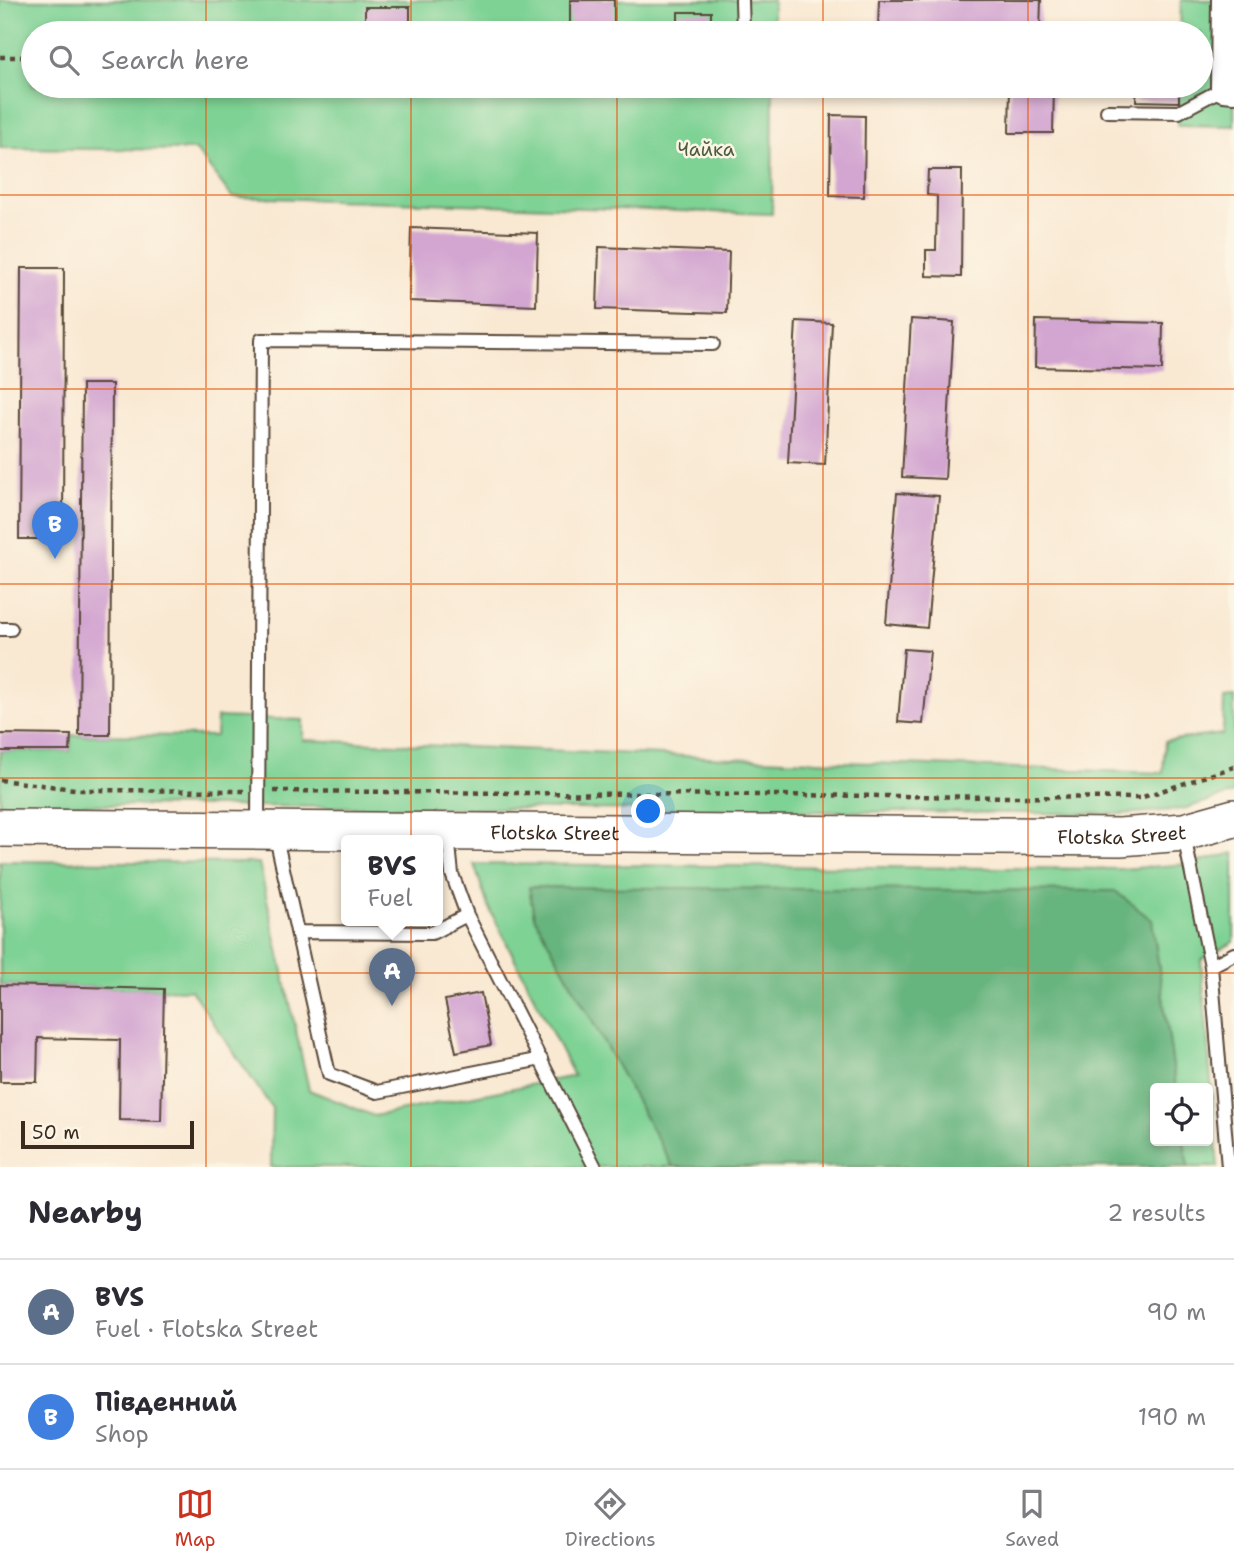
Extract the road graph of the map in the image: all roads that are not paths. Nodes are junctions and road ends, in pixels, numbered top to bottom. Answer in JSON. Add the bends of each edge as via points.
{"nodes":[{"id":1,"x":742,"y":0,"type":"edge"},
{"id":2,"x":1225,"y":0,"type":"edge"},
{"id":3,"x":743,"y":21,"type":"edge"},
{"id":4,"x":1229,"y":88,"type":"edge"},
{"id":5,"x":1213,"y":96,"type":"edge"},
{"id":6,"x":1208,"y":98,"type":"edge"},
{"id":7,"x":1107,"y":111,"type":"dead end"},
{"id":8,"x":713,"y":344,"type":"dead end"},
{"id":9,"x":1234,"y":818,"type":"edge"},
{"id":10,"x":0,"y":828,"type":"edge"},
{"id":11,"x":266,"y":830,"type":"junction"},
{"id":12,"x":447,"y":832,"type":"junction"},
{"id":13,"x":1184,"y":832,"type":"junction"},
{"id":14,"x":467,"y":915,"type":"junction"},
{"id":15,"x":297,"y":932,"type":"junction"},
{"id":16,"x":1234,"y":954,"type":"edge"},
{"id":17,"x":1212,"y":966,"type":"junction"},
{"id":18,"x":541,"y":1059,"type":"junction"},
{"id":19,"x":596,"y":1167,"type":"edge"},
{"id":20,"x":1228,"y":1167,"type":"edge"}],
"edges":[{"from":1,"to":3,"type":"lane"},
{"from":2,"to":4,"type":"street"},
{"from":4,"to":5,"type":"lane"},
{"from":6,"to":7,"type":"lane","via":[[1179,112]]},
{"from":8,"to":11,"type":"lane","via":[[261,340],[258,791]]},
{"from":9,"to":13,"type":"street","name":"Flotska Street"},
{"from":10,"to":11,"type":"street","name":"Flotska Street"},
{"from":11,"to":12,"type":"street","name":"Flotska Street"},
{"from":11,"to":15,"type":"lane"},
{"from":12,"to":13,"type":"street","name":"Flotska Street","via":[[1120,837]]},
{"from":12,"to":14,"type":"lane","via":[[452,874]]},
{"from":13,"to":17,"type":"lane"},
{"from":14,"to":15,"type":"lane","via":[[432,933]]},
{"from":14,"to":18,"type":"lane"},
{"from":15,"to":18,"type":"lane","via":[[329,1074],[377,1093]]},
{"from":16,"to":17,"type":"lane"},
{"from":17,"to":20,"type":"lane"},
{"from":18,"to":19,"type":"lane"}]}
